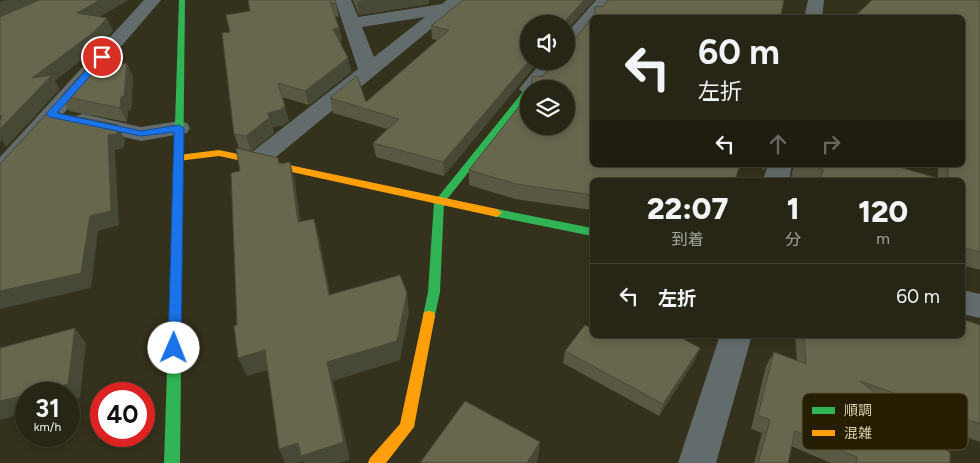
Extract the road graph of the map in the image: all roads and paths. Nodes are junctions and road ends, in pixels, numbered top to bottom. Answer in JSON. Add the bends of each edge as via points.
{"nodes":[{"id":1,"x":153,"y":0,"type":"edge"},
{"id":2,"x":182,"y":0,"type":"edge"},
{"id":3,"x":343,"y":0,"type":"edge"},
{"id":4,"x":605,"y":0,"type":"edge"},
{"id":5,"x":816,"y":0,"type":"edge"},
{"id":6,"x":452,"y":4,"type":"edge"},
{"id":7,"x":592,"y":15,"type":"edge"},
{"id":8,"x":814,"y":15,"type":"edge"},
{"id":9,"x":590,"y":18,"type":"edge"},
{"id":10,"x":351,"y":23,"type":"junction"},
{"id":11,"x":575,"y":35,"type":"edge"},
{"id":12,"x":546,"y":70,"type":"edge"},
{"id":13,"x":369,"y":71,"type":"junction"},
{"id":14,"x":537,"y":80,"type":"edge"},
{"id":15,"x":520,"y":101,"type":"edge"},
{"id":16,"x":50,"y":114,"type":"junction"},
{"id":17,"x":179,"y":128,"type":"junction"},
{"id":18,"x":178,"y":158,"type":"junction"},
{"id":19,"x":256,"y":161,"type":"junction"},
{"id":20,"x":0,"y":172,"type":"edge"},
{"id":21,"x":439,"y":202,"type":"junction"},
{"id":22,"x":590,"y":232,"type":"edge"},
{"id":23,"x":965,"y":303,"type":"edge"},
{"id":24,"x":980,"y":306,"type":"edge"},
{"id":25,"x":735,"y":338,"type":"edge"},
{"id":26,"x":172,"y":463,"type":"edge"},
{"id":27,"x":376,"y":463,"type":"edge"},
{"id":28,"x":697,"y":463,"type":"edge"}],
"edges":[{"from":1,"to":16,"type":"street"},
{"from":2,"to":17,"type":"street"},
{"from":3,"to":10,"type":"street"},
{"from":4,"to":7,"type":"street"},
{"from":5,"to":8,"type":"street"},
{"from":6,"to":10,"type":"street"},
{"from":6,"to":13,"type":"street"},
{"from":9,"to":11,"type":"street"},
{"from":10,"to":13,"type":"street"},
{"from":12,"to":14,"type":"street"},
{"from":13,"to":19,"type":"street"},
{"from":15,"to":21,"type":"street"},
{"from":16,"to":17,"type":"street","via":[[141,134]]},
{"from":16,"to":20,"type":"street"},
{"from":17,"to":18,"type":"street"},
{"from":18,"to":19,"type":"street","via":[[219,153]]},
{"from":18,"to":26,"type":"street"},
{"from":19,"to":21,"type":"street"},
{"from":21,"to":22,"type":"street"},
{"from":21,"to":27,"type":"street","via":[[434,292],[407,427]]},
{"from":23,"to":24,"type":"street"},
{"from":25,"to":28,"type":"street"}]}
